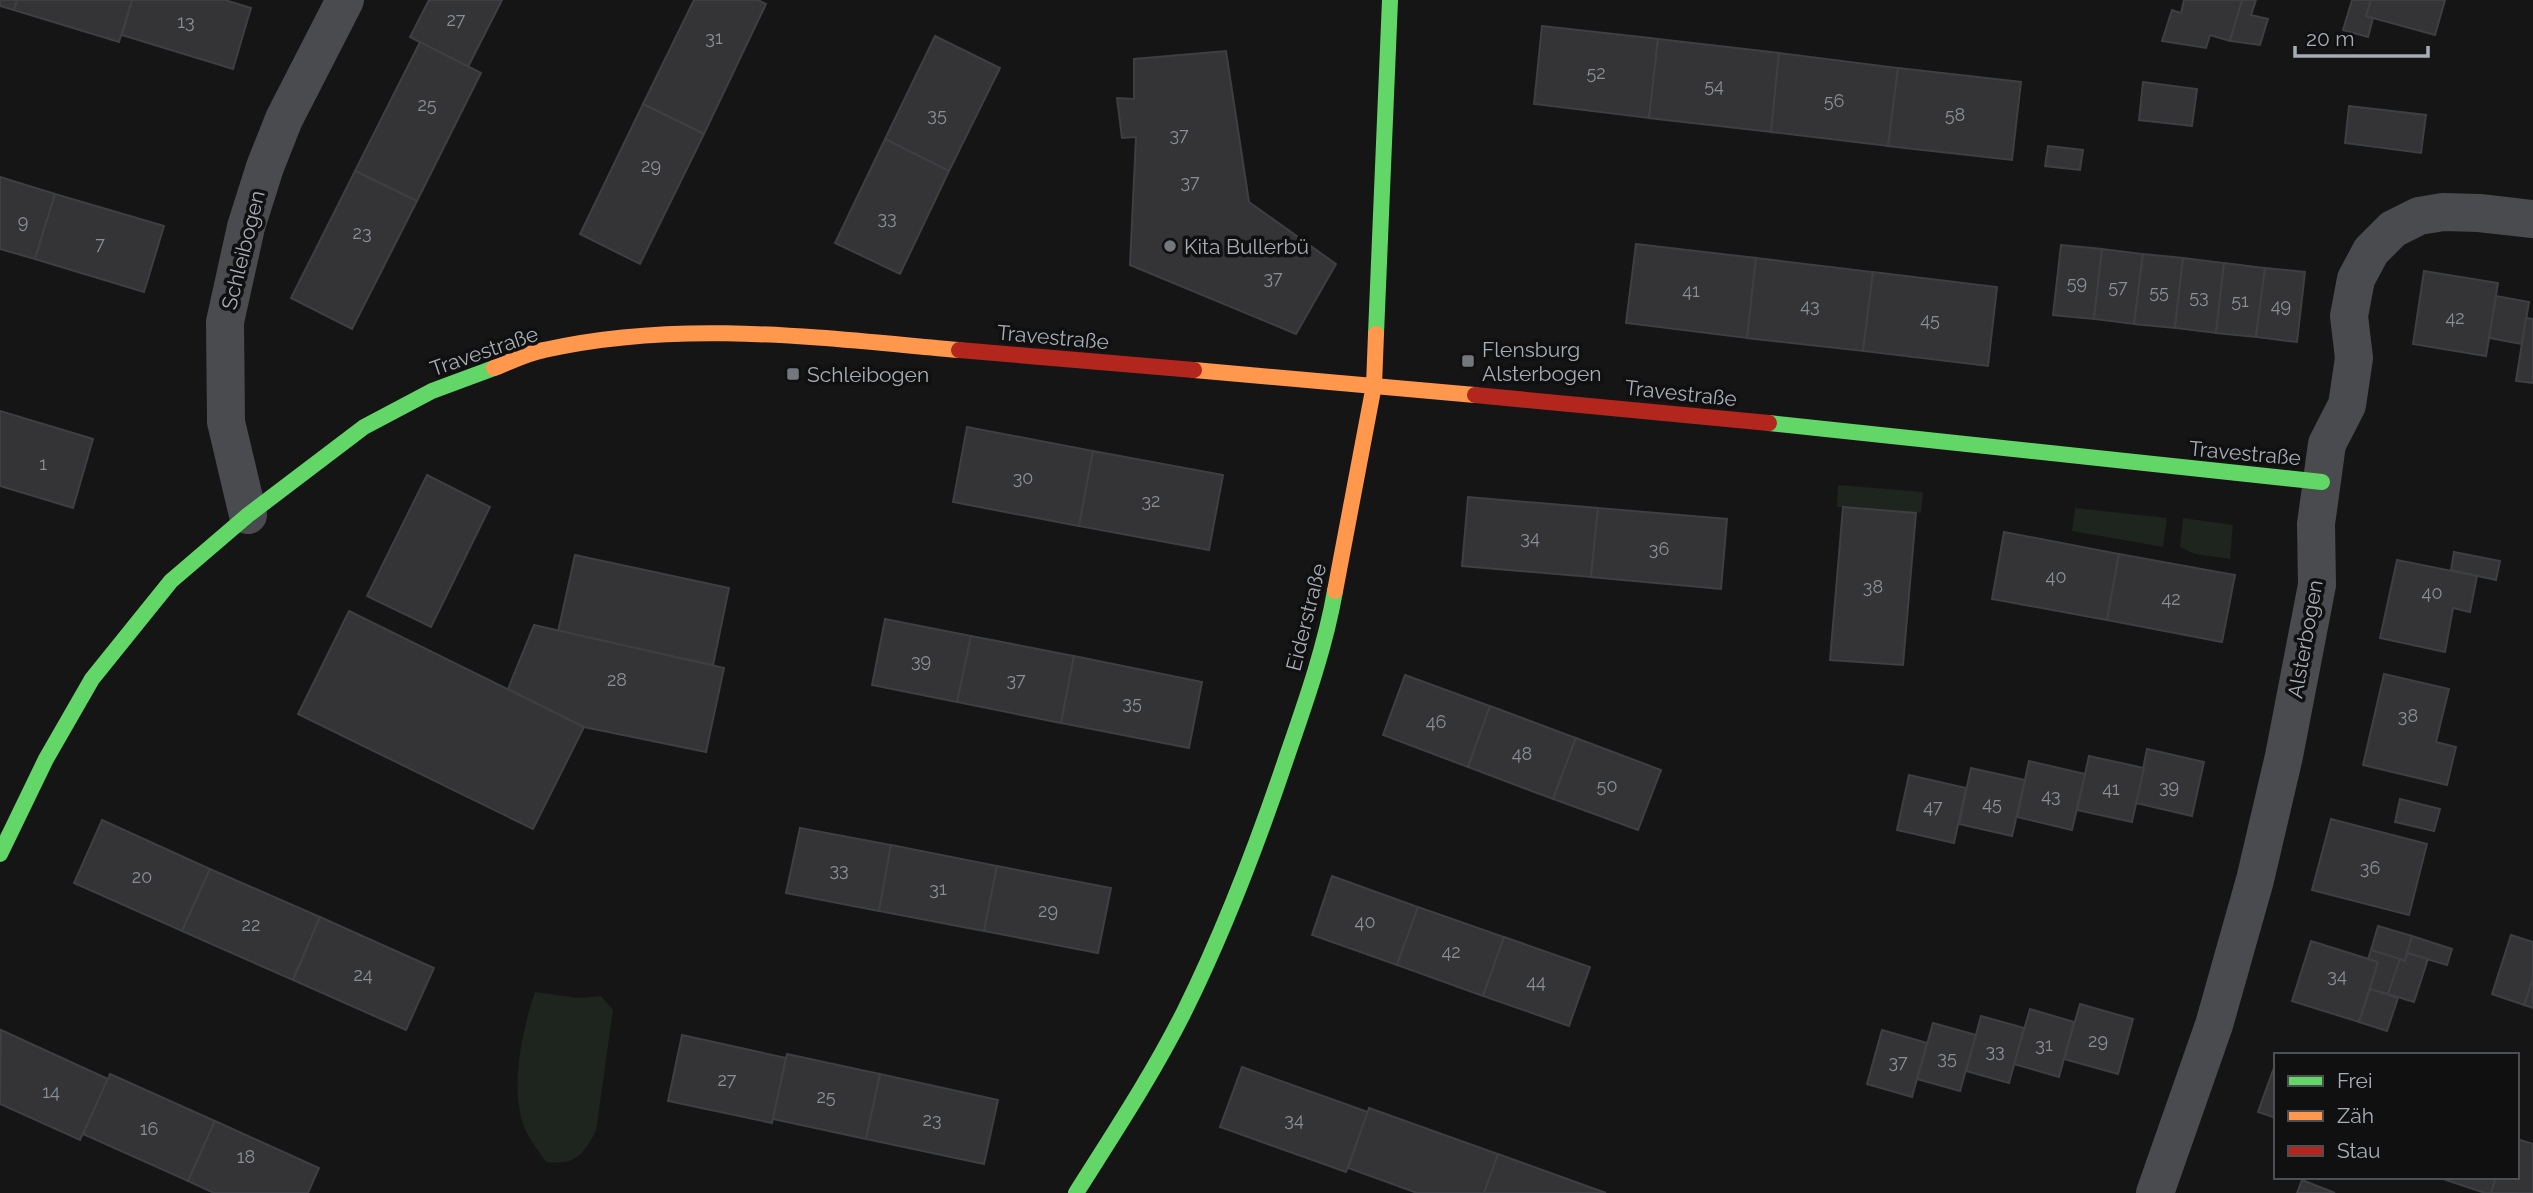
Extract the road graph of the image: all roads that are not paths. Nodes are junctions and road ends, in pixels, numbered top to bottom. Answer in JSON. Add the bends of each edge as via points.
{"nodes":[{"id":1,"x":345,"y":0,"type":"edge"},
{"id":2,"x":1390,"y":0,"type":"edge"},
{"id":3,"x":2533,"y":219,"type":"edge"},
{"id":4,"x":1374,"y":385,"type":"junction"},
{"id":5,"x":2322,"y":481,"type":"junction"},
{"id":6,"x":248,"y":515,"type":"junction"},
{"id":7,"x":0,"y":854,"type":"edge"},
{"id":8,"x":1076,"y":1193,"type":"edge"},
{"id":9,"x":2155,"y":1193,"type":"edge"}],
"edges":[{"from":1,"to":6,"type":"street","name":"Schleibogen","via":[[284,119],[265,167],[225,321],[226,422]]},
{"from":2,"to":4,"type":"street","name":"Eiderstraße"},
{"from":3,"to":5,"type":"street","name":"Alsterbogen","via":[[2443,212],[2419,216],[2393,229],[2371,251],[2356,279],[2349,316],[2354,358],[2347,405],[2328,444]]},
{"from":4,"to":5,"type":"street","name":"Travestraße"},
{"from":4,"to":6,"type":"street","name":"Travestraße","via":[[765,333],[655,333],[542,350],[432,391],[364,426]]},
{"from":4,"to":8,"type":"street","name":"Eiderstraße","via":[[1335,598],[1262,831],[1184,1012]]},
{"from":5,"to":9,"type":"street","name":"Alsterbogen","via":[[2316,524],[2317,585],[2255,880],[2214,1025]]},
{"from":6,"to":7,"type":"street","name":"Travestraße","via":[[171,581],[92,679]]}]}
